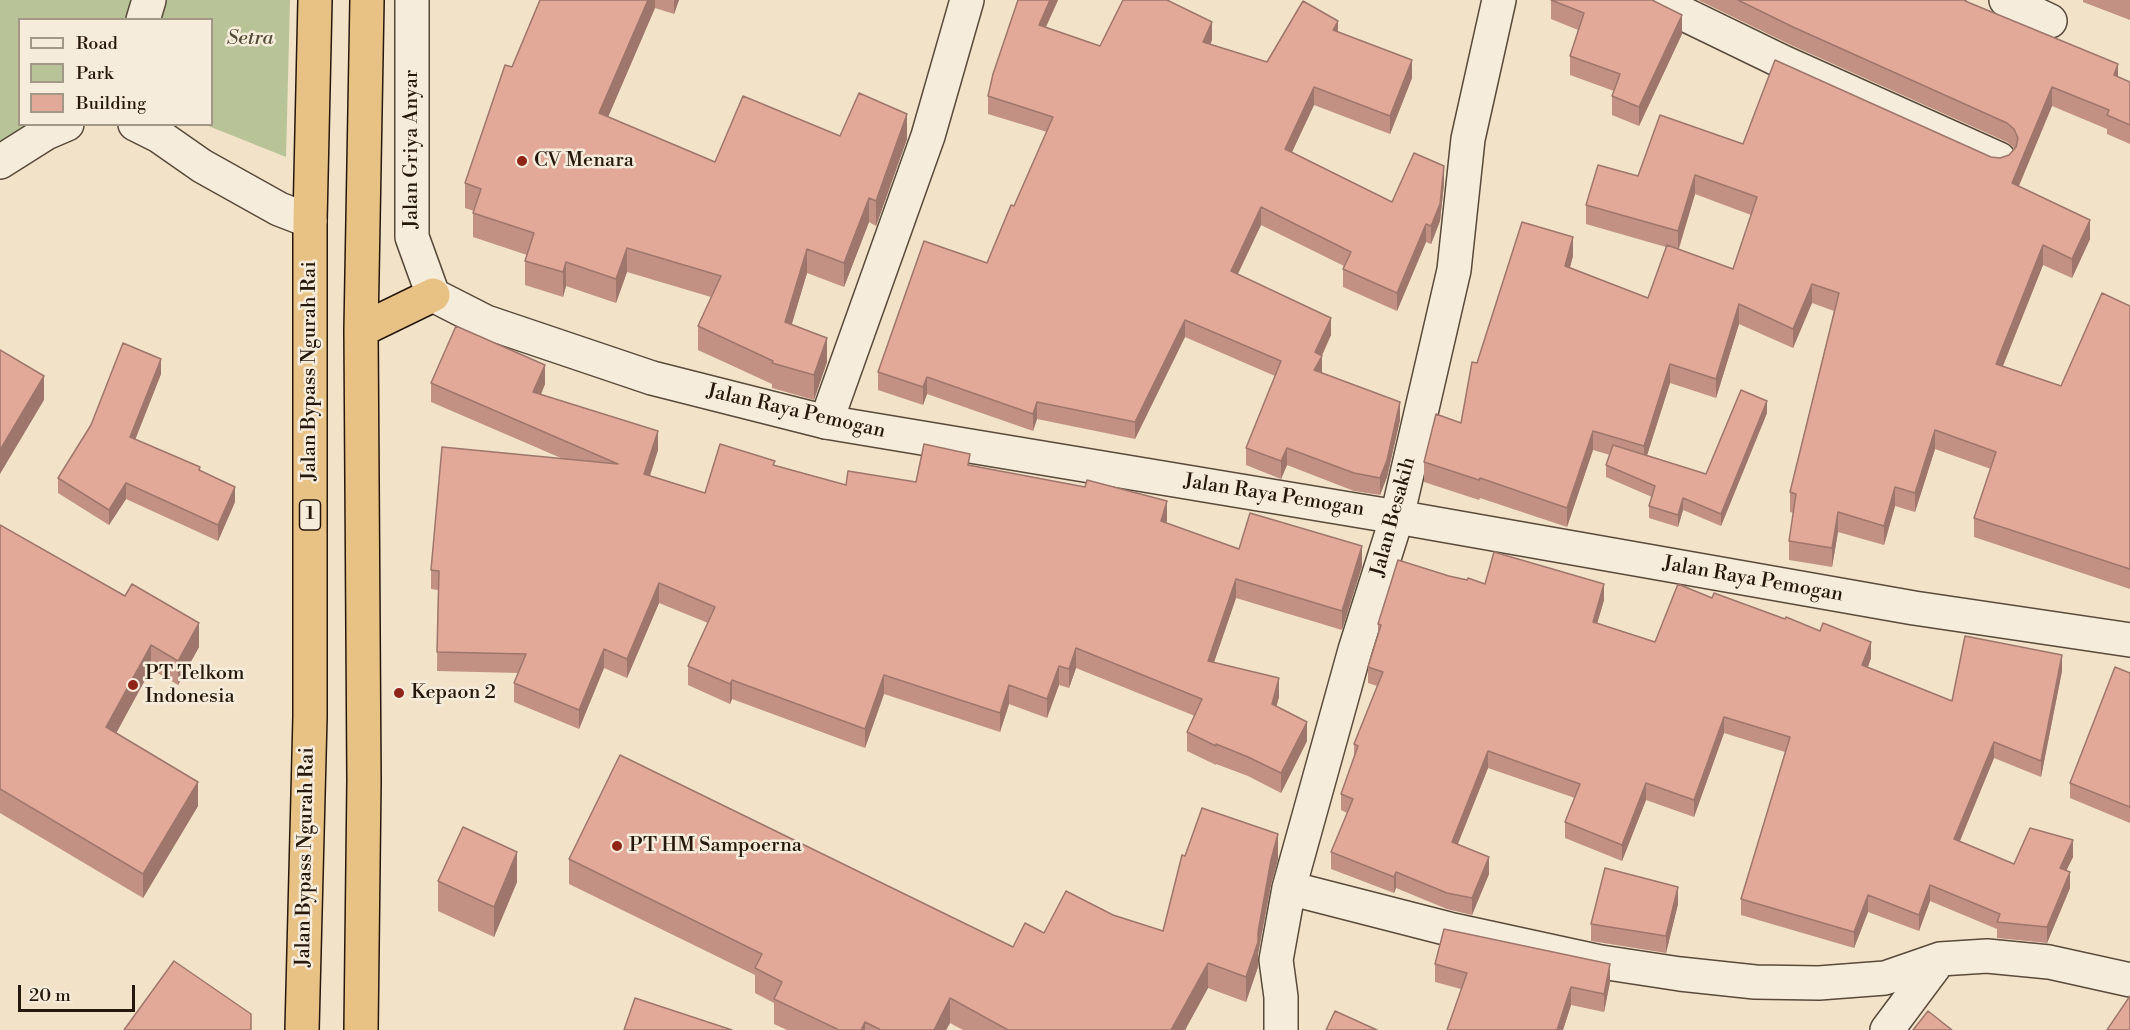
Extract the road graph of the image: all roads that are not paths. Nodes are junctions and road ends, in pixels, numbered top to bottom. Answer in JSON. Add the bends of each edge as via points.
{"nodes":[{"id":1,"x":149,"y":0,"type":"edge"},
{"id":2,"x":315,"y":0,"type":"edge"},
{"id":3,"x":367,"y":0,"type":"edge"},
{"id":4,"x":412,"y":0,"type":"edge"},
{"id":5,"x":967,"y":0,"type":"edge"},
{"id":6,"x":1499,"y":0,"type":"edge"},
{"id":7,"x":1655,"y":0,"type":"edge"},
{"id":8,"x":2006,"y":0,"type":"edge"},
{"id":9,"x":144,"y":18,"type":"edge"},
{"id":10,"x":2050,"y":21,"type":"dead end"},
{"id":11,"x":62,"y":126,"type":"edge"},
{"id":12,"x":139,"y":126,"type":"edge"},
{"id":13,"x":1999,"y":159,"type":"edge"},
{"id":14,"x":0,"y":162,"type":"edge"},
{"id":15,"x":310,"y":221,"type":"junction"},
{"id":16,"x":434,"y":295,"type":"junction"},
{"id":17,"x":361,"y":330,"type":"junction"},
{"id":18,"x":826,"y":422,"type":"junction"},
{"id":19,"x":1397,"y":517,"type":"junction"},
{"id":20,"x":2129,"y":636,"type":"edge"},
{"id":21,"x":1289,"y":888,"type":"junction"},
{"id":22,"x":1940,"y":959,"type":"junction"},
{"id":23,"x":2130,"y":980,"type":"edge"},
{"id":24,"x":302,"y":1030,"type":"edge"},
{"id":25,"x":361,"y":1030,"type":"edge"},
{"id":26,"x":1281,"y":1030,"type":"edge"},
{"id":27,"x":1887,"y":1030,"type":"edge"}],
"edges":[{"from":1,"to":9,"type":"street"},
{"from":2,"to":15,"type":"highway","name":"Jalan Bypass Ngurah Rai","number":"1"},
{"from":3,"to":17,"type":"highway"},
{"from":4,"to":16,"type":"street","name":"Jalan Griya Anyar","via":[[412,237]]},
{"from":5,"to":18,"type":"street","via":[[928,136]]},
{"from":6,"to":19,"type":"street","name":"Jalan Besakih","via":[[1468,139],[1454,270]]},
{"from":7,"to":13,"type":"street"},
{"from":8,"to":10,"type":"street"},
{"from":11,"to":14,"type":"street"},
{"from":12,"to":15,"type":"street","via":[[279,209]]},
{"from":15,"to":24,"type":"highway","name":"Jalan Bypass Ngurah Rai","number":"1","via":[[310,717]]},
{"from":16,"to":17,"type":"highway"},
{"from":16,"to":18,"type":"street","name":"Jalan Raya Pemogan","via":[[486,322],[652,378]]},
{"from":17,"to":25,"type":"highway"},
{"from":18,"to":19,"type":"street","name":"Jalan Raya Pemogan"},
{"from":19,"to":20,"type":"street","name":"Jalan Raya Pemogan","via":[[1914,608]]},
{"from":19,"to":21,"type":"street","name":"Jalan Besakih","via":[[1355,650]]},
{"from":21,"to":22,"type":"street","via":[[1449,930],[1680,975],[1755,982],[1885,978]]},
{"from":21,"to":26,"type":"street","name":"Jalan Besakih","via":[[1276,960]]},
{"from":22,"to":23,"type":"street","via":[[1987,956],[2038,961]]},
{"from":22,"to":27,"type":"street"}]}
